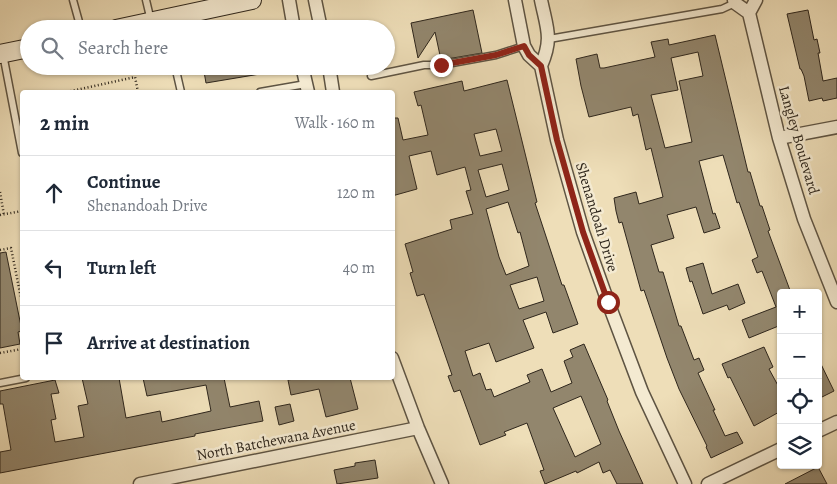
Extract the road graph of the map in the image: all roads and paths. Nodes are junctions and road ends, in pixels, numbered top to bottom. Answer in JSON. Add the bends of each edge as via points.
{"nodes":[{"id":1,"x":73,"y":0,"type":"edge"},
{"id":2,"x":146,"y":0,"type":"edge"},
{"id":3,"x":252,"y":0,"type":"edge"},
{"id":4,"x":289,"y":0,"type":"edge"},
{"id":5,"x":315,"y":0,"type":"edge"},
{"id":6,"x":515,"y":0,"type":"edge"},
{"id":7,"x":541,"y":0,"type":"edge"},
{"id":8,"x":756,"y":0,"type":"edge"},
{"id":9,"x":734,"y":2,"type":"edge"},
{"id":10,"x":748,"y":13,"type":"junction"},
{"id":11,"x":79,"y":20,"type":"edge"},
{"id":12,"x":160,"y":20,"type":"edge"},
{"id":13,"x":165,"y":20,"type":"edge"},
{"id":14,"x":292,"y":20,"type":"edge"},
{"id":15,"x":319,"y":20,"type":"edge"},
{"id":16,"x":549,"y":39,"type":"junction"},
{"id":17,"x":524,"y":46,"type":"junction"},
{"id":18,"x":20,"y":50,"type":"edge"},
{"id":19,"x":2,"y":54,"type":"edge"},
{"id":20,"x":541,"y":66,"type":"junction"},
{"id":21,"x":395,"y":71,"type":"edge"},
{"id":22,"x":178,"y":75,"type":"edge"},
{"id":23,"x":304,"y":75,"type":"edge"},
{"id":24,"x":330,"y":75,"type":"edge"},
{"id":25,"x":377,"y":75,"type":"edge"},
{"id":26,"x":372,"y":76,"type":"dead end"},
{"id":27,"x":307,"y":88,"type":"edge"},
{"id":28,"x":77,"y":90,"type":"edge"},
{"id":29,"x":138,"y":90,"type":"edge"},
{"id":30,"x":181,"y":90,"type":"edge"},
{"id":31,"x":284,"y":90,"type":"edge"},
{"id":32,"x":333,"y":90,"type":"edge"},
{"id":33,"x":837,"y":127,"type":"edge"},
{"id":34,"x":779,"y":138,"type":"junction"},
{"id":35,"x":20,"y":144,"type":"edge"},
{"id":36,"x":0,"y":192,"type":"edge"},
{"id":37,"x":20,"y":211,"type":"edge"},
{"id":38,"x":0,"y":215,"type":"edge"},
{"id":39,"x":4,"y":215,"type":"junction"},
{"id":40,"x":0,"y":250,"type":"edge"},
{"id":41,"x":20,"y":293,"type":"edge"},
{"id":42,"x":837,"y":302,"type":"edge"},
{"id":43,"x":20,"y":349,"type":"edge"},
{"id":44,"x":0,"y":353,"type":"edge"},
{"id":45,"x":395,"y":366,"type":"edge"},
{"id":46,"x":20,"y":379,"type":"edge"},
{"id":47,"x":0,"y":383,"type":"edge"},
{"id":48,"x":837,"y":422,"type":"edge"},
{"id":49,"x":418,"y":428,"type":"junction"},
{"id":50,"x":822,"y":429,"type":"edge"},
{"id":51,"x":777,"y":451,"type":"edge"},
{"id":52,"x":140,"y":484,"type":"edge"},
{"id":53,"x":442,"y":484,"type":"edge"},
{"id":54,"x":685,"y":484,"type":"edge"},
{"id":55,"x":708,"y":484,"type":"edge"}],
"edges":[{"from":1,"to":11,"type":"lane"},
{"from":2,"to":12,"type":"lane"},
{"from":3,"to":13,"type":"main road"},
{"from":4,"to":14,"type":"street"},
{"from":5,"to":15,"type":"street"},
{"from":6,"to":17,"type":"street","name":"Shenandoah Drive"},
{"from":7,"to":16,"type":"street","name":"Shenandoah Drive"},
{"from":8,"to":10,"type":"street"},
{"from":9,"to":10,"type":"street"},
{"from":9,"to":16,"type":"lane","via":[[722,9]]},
{"from":10,"to":34,"type":"street","name":"Langley Boulevard"},
{"from":16,"to":20,"type":"street","name":"Shenandoah Drive"},
{"from":17,"to":20,"type":"street","name":"Shenandoah Drive"},
{"from":17,"to":21,"type":"lane","via":[[496,55]]},
{"from":18,"to":19,"type":"main road"},
{"from":19,"to":35,"type":"lane"},
{"from":20,"to":54,"type":"street","name":"Shenandoah Drive","via":[[557,140],[586,241],[642,392]]},
{"from":22,"to":30,"type":"lane"},
{"from":23,"to":27,"type":"street"},
{"from":24,"to":32,"type":"street"},
{"from":25,"to":26,"type":"lane"},
{"from":27,"to":31,"type":"lane"},
{"from":28,"to":29,"type":"path","via":[[136,78]]},
{"from":33,"to":34,"type":"street"},
{"from":34,"to":42,"type":"street","name":"Langley Boulevard","via":[[804,219]]},
{"from":36,"to":39,"type":"path"},
{"from":37,"to":39,"type":"path"},
{"from":38,"to":39,"type":"path"},
{"from":40,"to":41,"type":"path","via":[[11,248]]},
{"from":43,"to":44,"type":"path"},
{"from":45,"to":49,"type":"street"},
{"from":46,"to":47,"type":"lane"},
{"from":48,"to":50,"type":"street"},
{"from":49,"to":52,"type":"street","name":"North Batchewana Avenue"},
{"from":49,"to":53,"type":"street"},
{"from":51,"to":55,"type":"street"}]}
